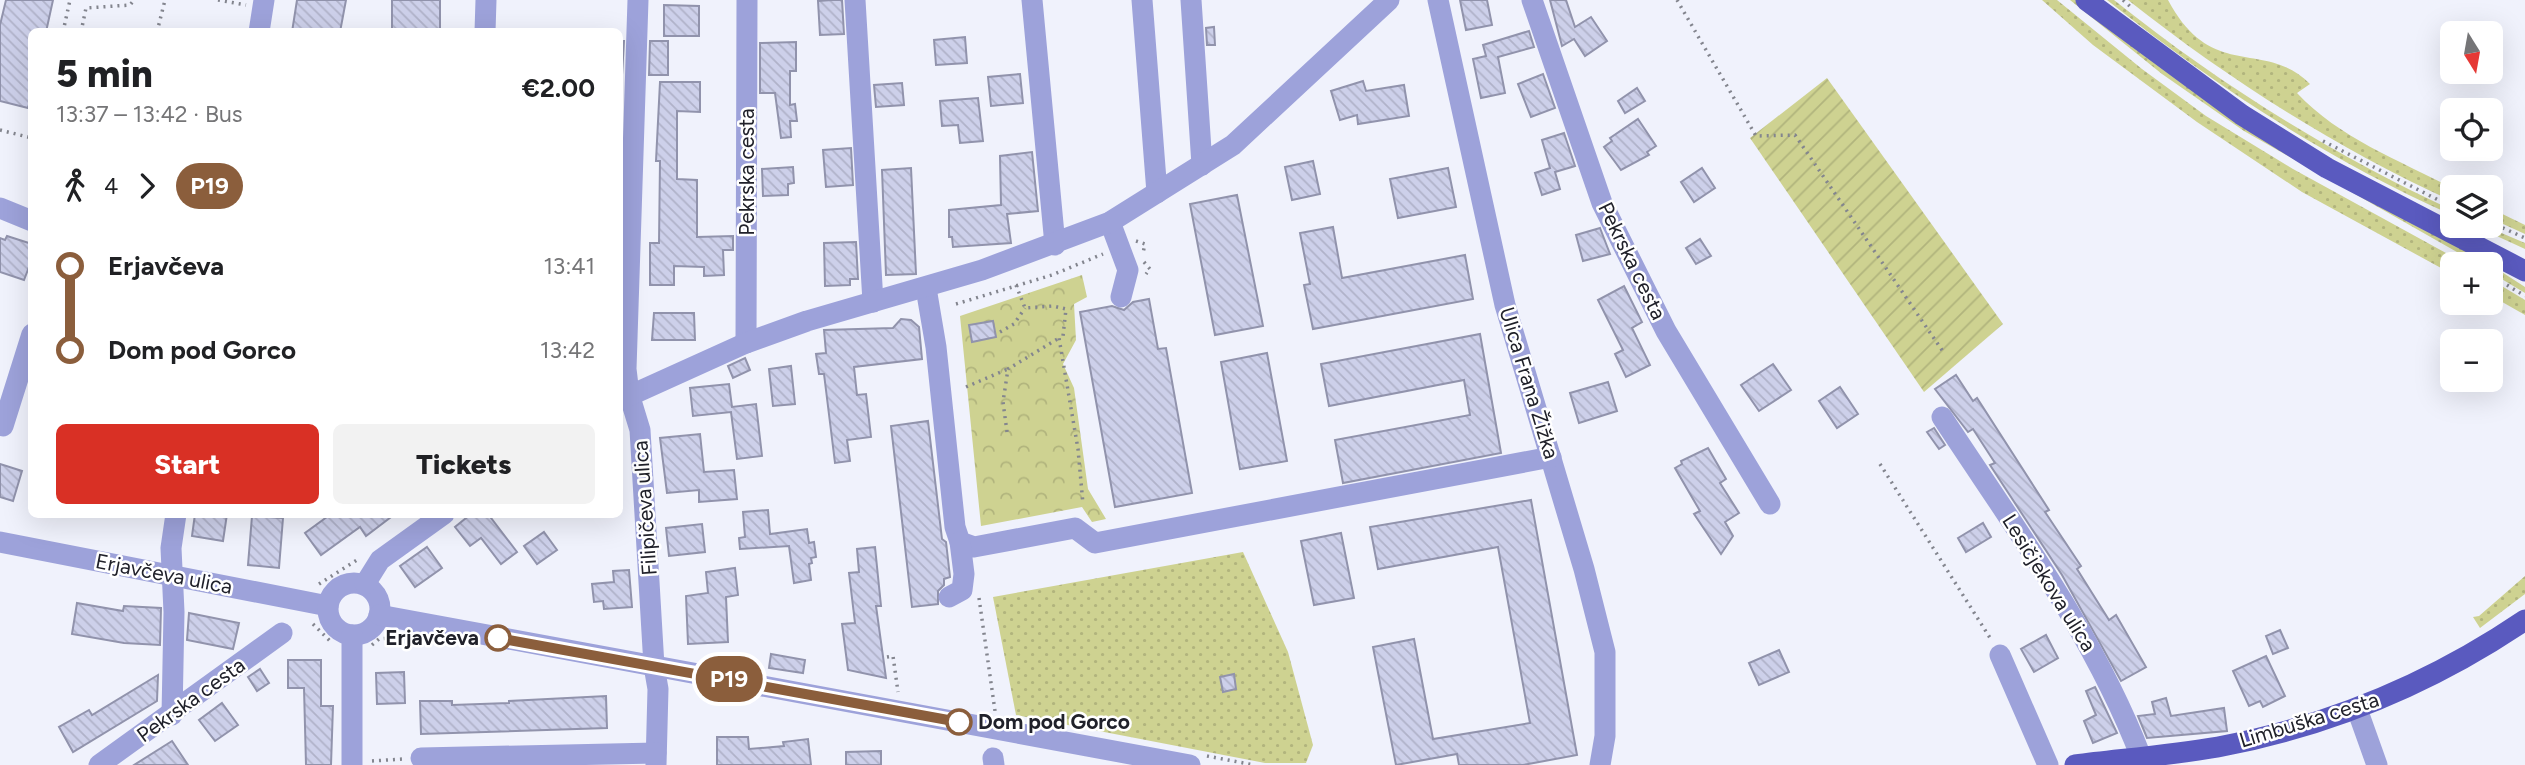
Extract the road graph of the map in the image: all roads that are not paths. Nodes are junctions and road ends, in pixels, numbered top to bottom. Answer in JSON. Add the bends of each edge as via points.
{"nodes":[{"id":1,"x":486,"y":0,"type":"edge"},
{"id":2,"x":638,"y":0,"type":"edge"},
{"id":3,"x":747,"y":0,"type":"edge"},
{"id":4,"x":855,"y":0,"type":"edge"},
{"id":5,"x":1032,"y":0,"type":"edge"},
{"id":6,"x":1142,"y":0,"type":"edge"},
{"id":7,"x":1191,"y":0,"type":"edge"},
{"id":8,"x":1389,"y":0,"type":"edge"},
{"id":9,"x":1438,"y":0,"type":"edge"},
{"id":10,"x":1532,"y":0,"type":"edge"},
{"id":11,"x":2086,"y":0,"type":"edge"},
{"id":12,"x":263,"y":4,"type":"edge"},
{"id":13,"x":260,"y":28,"type":"edge"},
{"id":14,"x":485,"y":28,"type":"edge"},
{"id":15,"x":1202,"y":165,"type":"junction"},
{"id":16,"x":1157,"y":193,"type":"junction"},
{"id":17,"x":0,"y":208,"type":"edge"},
{"id":18,"x":28,"y":219,"type":"edge"},
{"id":19,"x":1110,"y":222,"type":"junction"},
{"id":20,"x":1055,"y":245,"type":"junction"},
{"id":21,"x":2525,"y":271,"type":"edge"},
{"id":22,"x":926,"y":288,"type":"junction"},
{"id":23,"x":1121,"y":297,"type":"dead end"},
{"id":24,"x":873,"y":302,"type":"junction"},
{"id":25,"x":746,"y":343,"type":"junction"},
{"id":26,"x":28,"y":347,"type":"edge"},
{"id":27,"x":624,"y":397,"type":"edge"},
{"id":28,"x":1942,"y":418,"type":"dead end"},
{"id":29,"x":4,"y":426,"type":"dead end"},
{"id":30,"x":1552,"y":457,"type":"junction"},
{"id":31,"x":1770,"y":504,"type":"dead end"},
{"id":32,"x":175,"y":518,"type":"edge"},
{"id":33,"x":438,"y":518,"type":"edge"},
{"id":34,"x":0,"y":542,"type":"edge"},
{"id":35,"x":960,"y":542,"type":"junction"},
{"id":36,"x":174,"y":574,"type":"junction"},
{"id":37,"x":365,"y":584,"type":"junction"},
{"id":38,"x":949,"y":597,"type":"dead end"},
{"id":39,"x":328,"y":606,"type":"junction"},
{"id":40,"x":379,"y":615,"type":"junction"},
{"id":41,"x":2525,"y":620,"type":"edge"},
{"id":42,"x":282,"y":633,"type":"dead end"},
{"id":43,"x":352,"y":635,"type":"junction"},
{"id":44,"x":2000,"y":655,"type":"road end"},
{"id":45,"x":654,"y":666,"type":"junction"},
{"id":46,"x":2357,"y":709,"type":"junction"},
{"id":47,"x":172,"y":715,"type":"junction"},
{"id":48,"x":2141,"y":757,"type":"junction"},
{"id":49,"x":123,"y":758,"type":"edge"},
{"id":50,"x":421,"y":758,"type":"road end"},
{"id":51,"x":656,"y":759,"type":"edge"},
{"id":52,"x":352,"y":764,"type":"edge"},
{"id":53,"x":99,"y":765,"type":"edge"},
{"id":54,"x":1190,"y":765,"type":"edge"},
{"id":55,"x":1600,"y":765,"type":"edge"},
{"id":56,"x":2048,"y":765,"type":"edge"},
{"id":57,"x":2075,"y":765,"type":"edge"},
{"id":58,"x":2377,"y":765,"type":"edge"}],
"edges":[{"from":1,"to":14,"type":"street"},
{"from":2,"to":27,"type":"street","name":"Filipičeva ulica"},
{"from":3,"to":25,"type":"street","name":"Pekrska cesta"},
{"from":4,"to":24,"type":"street"},
{"from":5,"to":20,"type":"street"},
{"from":6,"to":16,"type":"street"},
{"from":7,"to":15,"type":"street"},
{"from":8,"to":15,"type":"street","via":[[1233,145]]},
{"from":9,"to":30,"type":"street","name":"Ulica Frana Žižka","via":[[1505,305]]},
{"from":10,"to":31,"type":"street","name":"Pekrska cesta","via":[[1602,203],[1666,331]]},
{"from":11,"to":21,"type":"main road","via":[[2242,116],[2328,168]]},
{"from":12,"to":13,"type":"street"},
{"from":15,"to":16,"type":"street"},
{"from":16,"to":19,"type":"street"},
{"from":17,"to":18,"type":"street"},
{"from":19,"to":20,"type":"street"},
{"from":19,"to":23,"type":"street","via":[[1128,270]]},
{"from":20,"to":22,"type":"street"},
{"from":22,"to":24,"type":"street"},
{"from":22,"to":35,"type":"street"},
{"from":24,"to":25,"type":"street"},
{"from":25,"to":27,"type":"street"},
{"from":26,"to":29,"type":"street"},
{"from":27,"to":45,"type":"street","name":"Filipičeva ulica","via":[[640,430]]},
{"from":28,"to":48,"type":"street","name":"Lesičjekova ulica","via":[[2076,621],[2114,692]]},
{"from":30,"to":35,"type":"street","via":[[1095,543],[1075,528],[974,547]]},
{"from":30,"to":55,"type":"street","name":"Ulica Frana Žižka","via":[[1605,652],[1605,736]]},
{"from":32,"to":36,"type":"street","via":[[171,548]]},
{"from":33,"to":37,"type":"street","via":[[380,560]]},
{"from":34,"to":36,"type":"street","name":"Erjavčeva ulica"},
{"from":35,"to":38,"type":"street","via":[[962,590]]},
{"from":36,"to":39,"type":"street","name":"Erjavčeva ulica"},
{"from":36,"to":47,"type":"street"},
{"from":37,"to":39,"type":"street","via":[[342,585]]},
{"from":37,"to":40,"type":"street","via":[[377,596]]},
{"from":39,"to":43,"type":"street","via":[[334,625]]},
{"from":40,"to":43,"type":"street","via":[[368,631]]},
{"from":40,"to":45,"type":"street"},
{"from":41,"to":46,"type":"main road","name":"Limbuška cesta","via":[[2435,675]]},
{"from":42,"to":47,"type":"street","name":"Pekrska cesta"},
{"from":43,"to":52,"type":"street"},
{"from":44,"to":56,"type":"street"},
{"from":45,"to":51,"type":"street","name":"Filipičeva ulica","via":[[659,689]]},
{"from":45,"to":54,"type":"street"},
{"from":46,"to":48,"type":"main road","name":"Limbuška cesta","via":[[2242,742]]},
{"from":46,"to":58,"type":"street"},
{"from":47,"to":49,"type":"street","name":"Pekrska cesta"},
{"from":48,"to":57,"type":"main road","name":"Limbuška cesta"},
{"from":49,"to":53,"type":"street","name":"Pekrska cesta"},
{"from":50,"to":51,"type":"street"}]}
